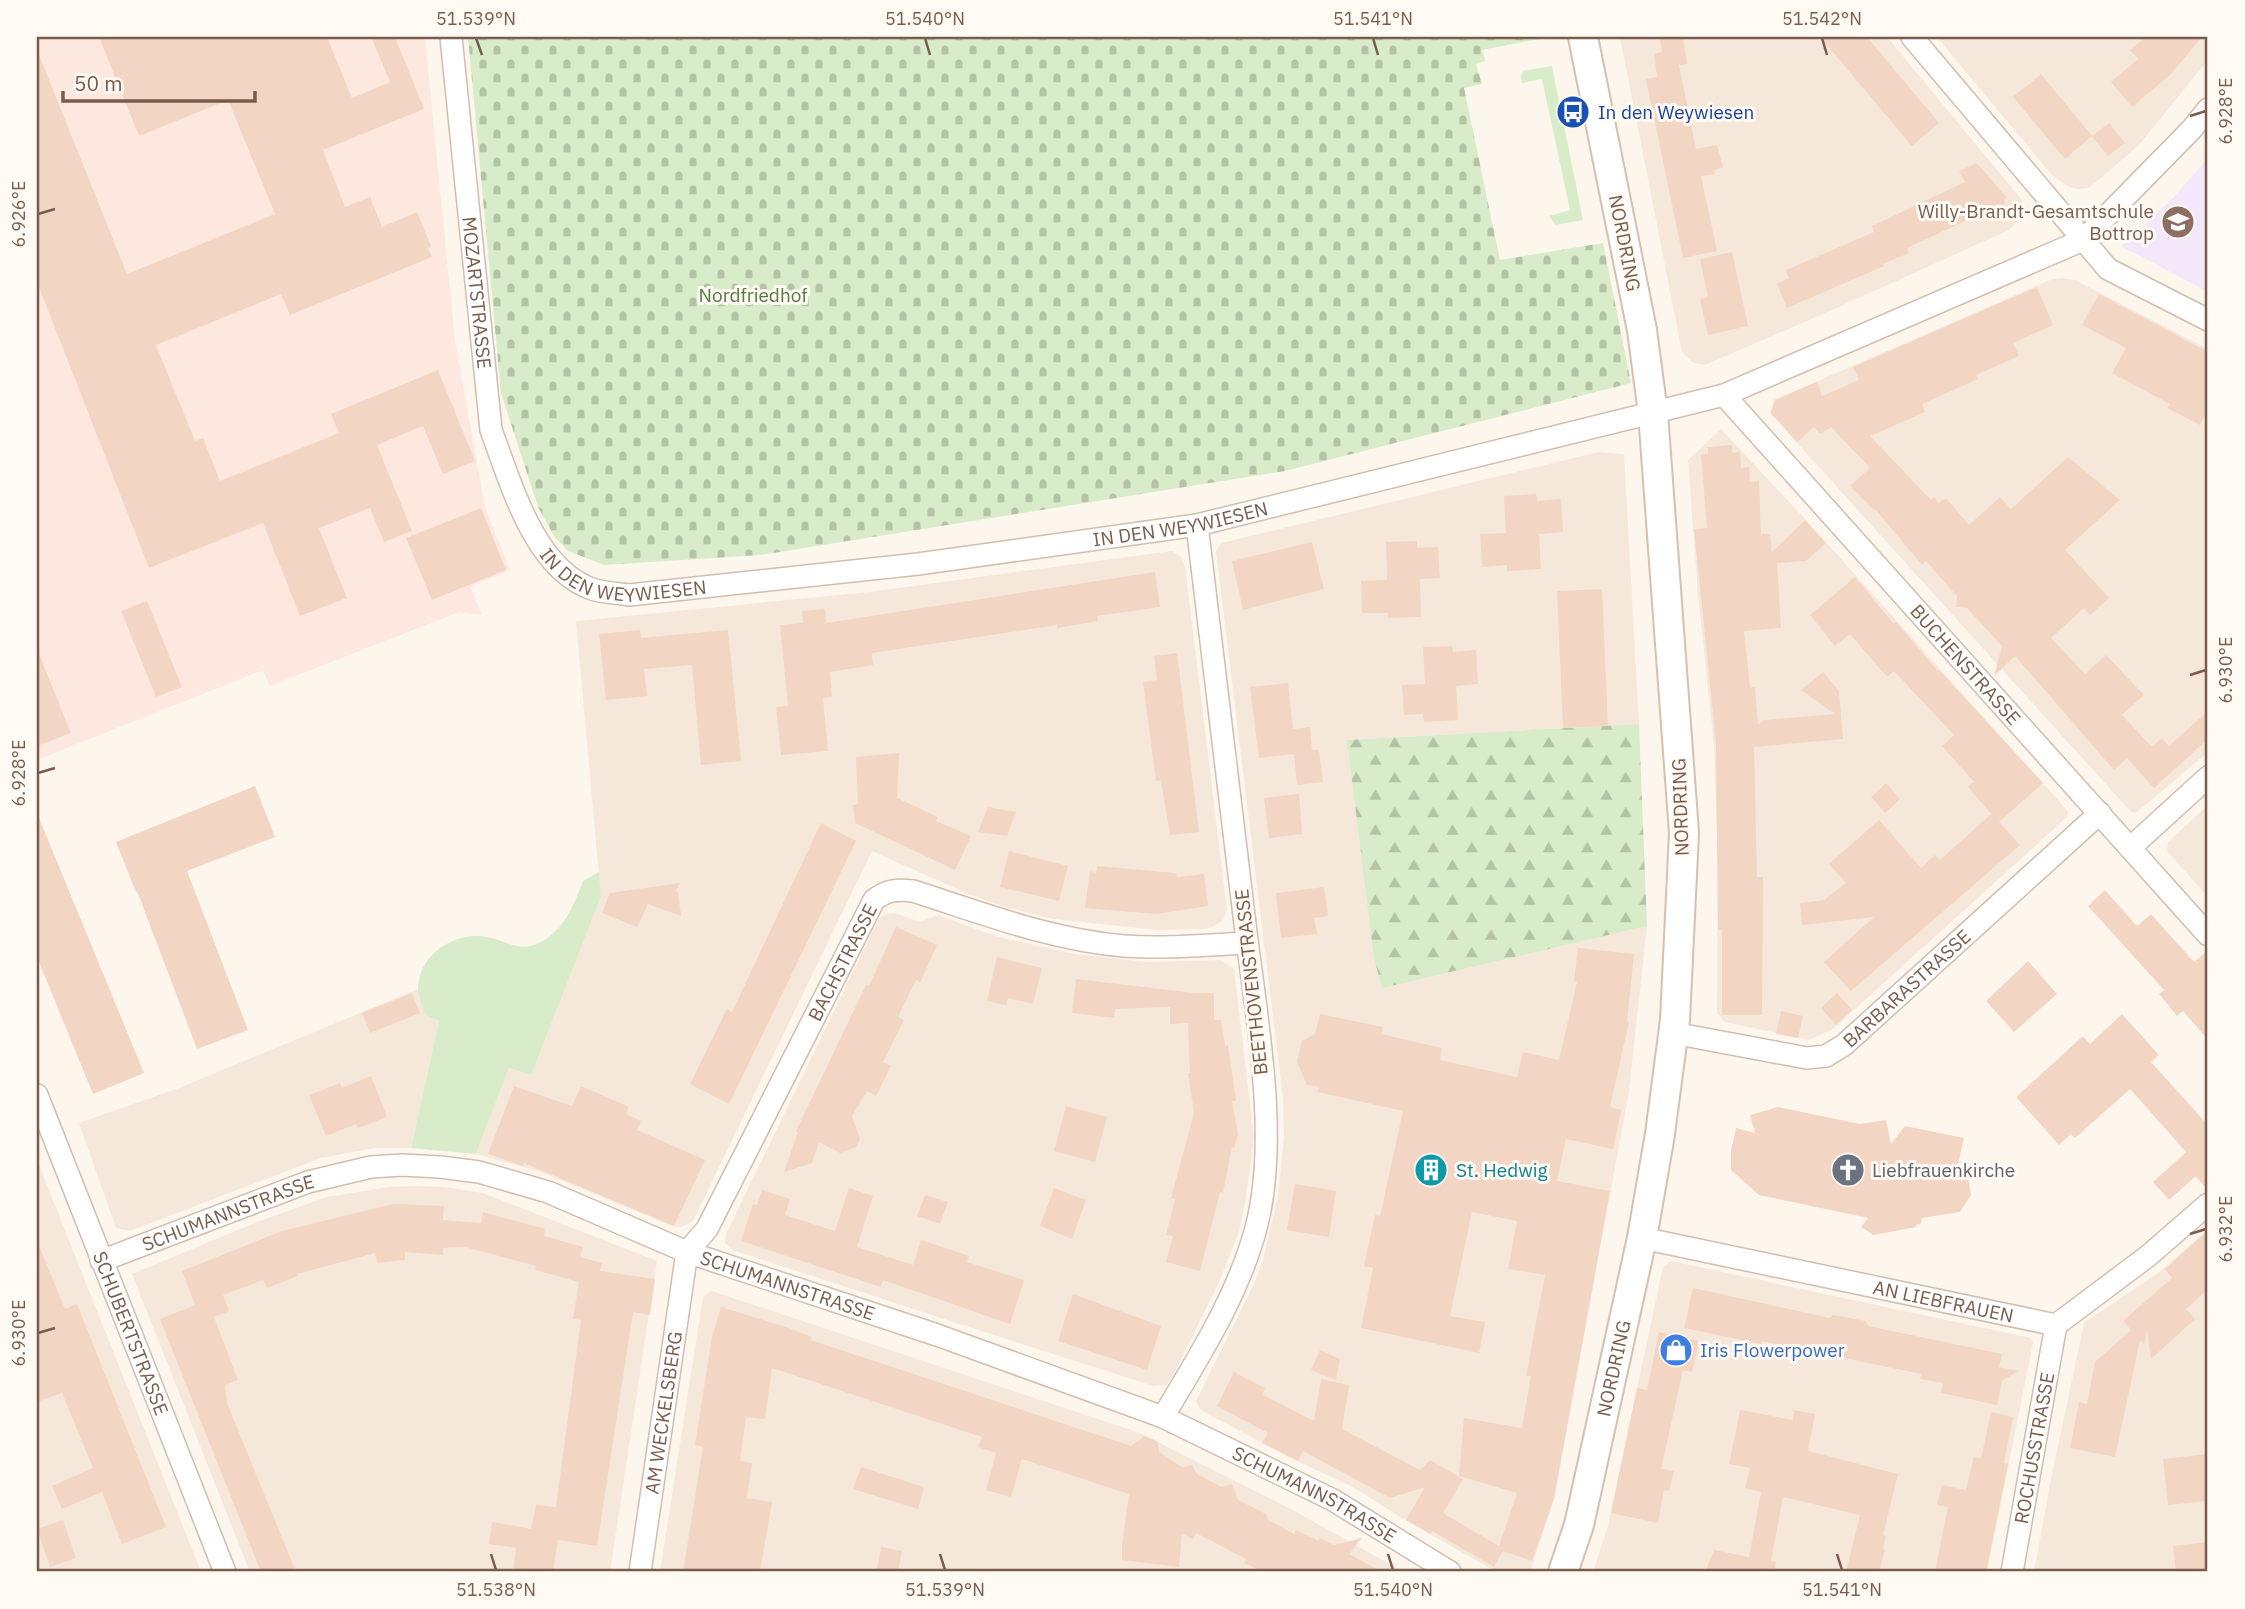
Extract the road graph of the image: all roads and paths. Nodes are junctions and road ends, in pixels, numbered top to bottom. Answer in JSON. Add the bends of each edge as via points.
{"nodes":[{"id":1,"x":451,"y":37,"type":"edge"},
{"id":2,"x":1583,"y":37,"type":"edge"},
{"id":3,"x":1912,"y":37,"type":"edge"},
{"id":4,"x":2208,"y":109,"type":"edge"},
{"id":5,"x":2083,"y":240,"type":"junction"},
{"id":6,"x":2208,"y":320,"type":"edge"},
{"id":7,"x":1724,"y":395,"type":"junction"},
{"id":8,"x":1653,"y":413,"type":"junction"},
{"id":9,"x":1197,"y":525,"type":"junction"},
{"id":10,"x":537,"y":540,"type":"joint"},
{"id":11,"x":2208,"y":777,"type":"edge"},
{"id":12,"x":2100,"y":813,"type":"junction"},
{"id":13,"x":2130,"y":848,"type":"junction"},
{"id":14,"x":2208,"y":935,"type":"edge"},
{"id":15,"x":1247,"y":943,"type":"junction"},
{"id":16,"x":1673,"y":1033,"type":"junction"},
{"id":17,"x":37,"y":1095,"type":"edge"},
{"id":18,"x":2208,"y":1205,"type":"edge"},
{"id":19,"x":1642,"y":1238,"type":"junction"},
{"id":20,"x":687,"y":1252,"type":"junction"},
{"id":21,"x":101,"y":1261,"type":"junction"},
{"id":22,"x":2056,"y":1325,"type":"junction"},
{"id":23,"x":1163,"y":1417,"type":"junction"},
{"id":24,"x":225,"y":1572,"type":"edge"},
{"id":25,"x":640,"y":1572,"type":"edge"},
{"id":26,"x":1450,"y":1572,"type":"edge"},
{"id":27,"x":1563,"y":1572,"type":"edge"},
{"id":28,"x":2012,"y":1572,"type":"edge"}],
"edges":[{"from":1,"to":10,"type":"street","name":"MOZARTSTRASSE","via":[[491,430]]},
{"from":2,"to":8,"type":"street","name":"NORDRING","via":[[1642,330]]},
{"from":3,"to":5,"type":"street"},
{"from":4,"to":5,"type":"street","name":"IN DEN WEYWIESEN"},
{"from":5,"to":6,"type":"street","via":[[2108,269]]},
{"from":5,"to":7,"type":"street","name":"IN DEN WEYWIESEN"},
{"from":7,"to":8,"type":"street","name":"IN DEN WEYWIESEN"},
{"from":7,"to":12,"type":"street","name":"BUCHENSTRASSE"},
{"from":8,"to":9,"type":"street","name":"IN DEN WEYWIESEN"},
{"from":8,"to":16,"type":"street","name":"NORDRING","via":[[1684,833]]},
{"from":9,"to":10,"type":"street","name":"IN DEN WEYWIESEN","via":[[918,565],[629,595],[592,589],[549,560]]},
{"from":9,"to":15,"type":"street","name":"BEETHOVENSTRASSE"},
{"from":11,"to":13,"type":"street"},
{"from":12,"to":13,"type":"street","name":"BUCHENSTRASSE"},
{"from":12,"to":16,"type":"street","name":"BARBARASTRASSE","via":[[1844,1045],[1826,1056],[1807,1058]]},
{"from":13,"to":14,"type":"street","name":"BUCHENSTRASSE"},
{"from":15,"to":20,"type":"street","name":"BACHSTRASSE","via":[[1122,946],[1044,933],[913,891],[886,892],[867,911],[707,1229]]},
{"from":15,"to":23,"type":"street","name":"BEETHOVENSTRASSE","via":[[1266,1125],[1257,1226],[1245,1263],[1207,1343]]},
{"from":16,"to":19,"type":"street","name":"NORDRING"},
{"from":17,"to":21,"type":"street","name":"SCHUBERTSTRASSE"},
{"from":18,"to":22,"type":"street"},
{"from":19,"to":22,"type":"street","name":"AN LIEBFRAUEN"},
{"from":19,"to":27,"type":"street","name":"NORDRING","via":[[1579,1525]]},
{"from":20,"to":21,"type":"street","name":"SCHUMANNSTRASSE","via":[[548,1192],[479,1172],[402,1165],[371,1167],[308,1182]]},
{"from":20,"to":23,"type":"street","name":"SCHUMANNSTRASSE"},
{"from":20,"to":25,"type":"street","name":"AM WECKELSBERG"},
{"from":21,"to":24,"type":"street","name":"SCHUBERTSTRASSE"},
{"from":22,"to":28,"type":"street","name":"ROCHUSSTRASSE"},
{"from":23,"to":26,"type":"street","name":"SCHUMANNSTRASSE","via":[[1333,1500]]}]}
